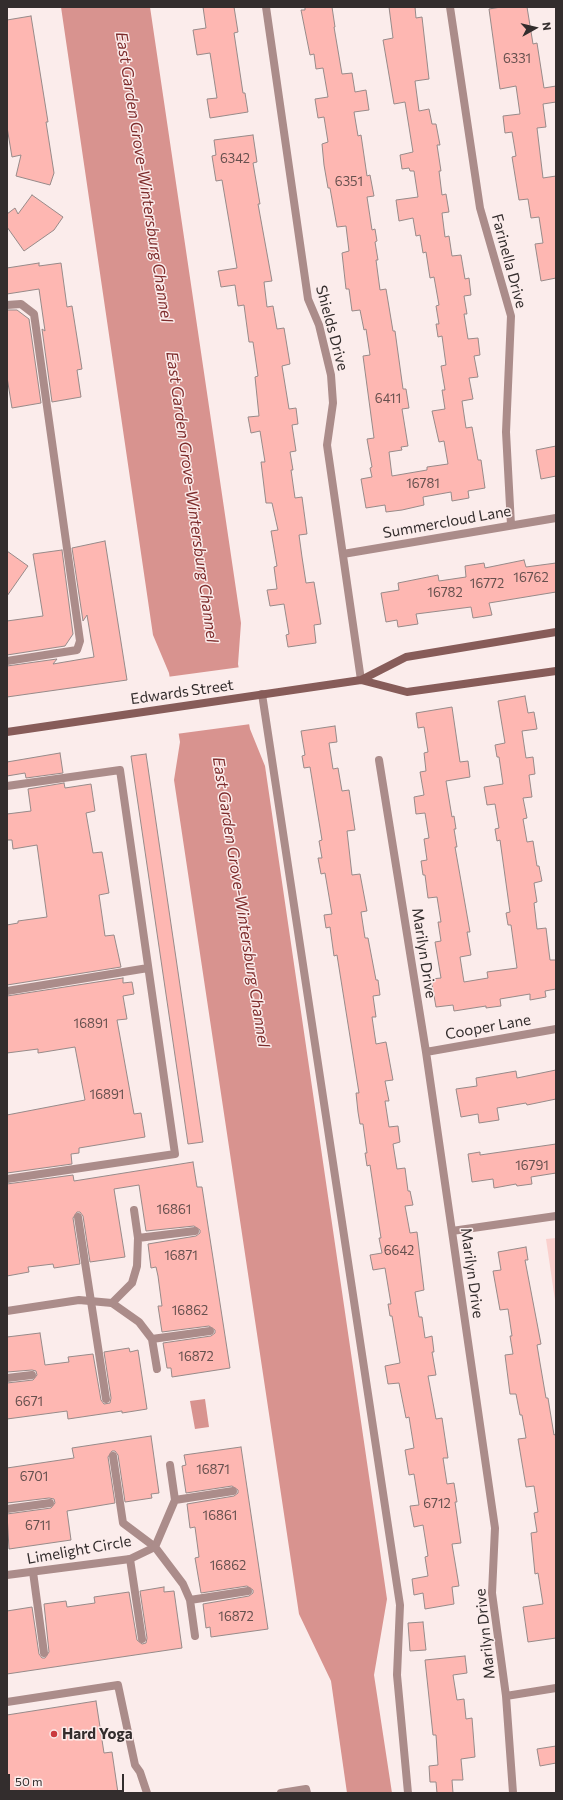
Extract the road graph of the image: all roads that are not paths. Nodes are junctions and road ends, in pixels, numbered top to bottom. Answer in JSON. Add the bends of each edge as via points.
{"nodes":[{"id":1,"x":266,"y":7,"type":"edge"},
{"id":2,"x":450,"y":7,"type":"edge"},
{"id":3,"x":7,"y":305,"type":"edge"},
{"id":4,"x":556,"y":518,"type":"edge"},
{"id":5,"x":511,"y":525,"type":"junction"},
{"id":6,"x":343,"y":554,"type":"junction"},
{"id":7,"x":556,"y":632,"type":"edge"},
{"id":8,"x":7,"y":661,"type":"edge"},
{"id":9,"x":556,"y":671,"type":"edge"},
{"id":10,"x":361,"y":680,"type":"junction"},
{"id":11,"x":258,"y":695,"type":"junction"},
{"id":12,"x":7,"y":732,"type":"edge"},
{"id":13,"x":379,"y":760,"type":"dead end"},
{"id":14,"x":7,"y":786,"type":"edge"},
{"id":15,"x":148,"y":968,"type":"junction"},
{"id":16,"x":7,"y":991,"type":"edge"},
{"id":17,"x":556,"y":1029,"type":"edge"},
{"id":18,"x":426,"y":1052,"type":"junction"},
{"id":19,"x":7,"y":1179,"type":"edge"},
{"id":20,"x":134,"y":1210,"type":"dead end"},
{"id":21,"x":556,"y":1216,"type":"edge"},
{"id":22,"x":78,"y":1217,"type":"dead end"},
{"id":23,"x":195,"y":1231,"type":"dead end"},
{"id":24,"x":452,"y":1232,"type":"junction"},
{"id":25,"x":138,"y":1238,"type":"junction"},
{"id":26,"x":91,"y":1301,"type":"junction"},
{"id":27,"x":112,"y":1303,"type":"junction"},
{"id":28,"x":7,"y":1311,"type":"edge"},
{"id":29,"x":210,"y":1331,"type":"dead end"},
{"id":30,"x":152,"y":1339,"type":"junction"},
{"id":31,"x":157,"y":1369,"type":"dead end"},
{"id":32,"x":32,"y":1375,"type":"dead end"},
{"id":33,"x":7,"y":1378,"type":"edge"},
{"id":34,"x":106,"y":1399,"type":"dead end"},
{"id":35,"x":113,"y":1456,"type":"dead end"},
{"id":36,"x":170,"y":1465,"type":"dead end"},
{"id":37,"x":233,"y":1491,"type":"dead end"},
{"id":38,"x":175,"y":1500,"type":"junction"},
{"id":39,"x":50,"y":1503,"type":"dead end"},
{"id":40,"x":7,"y":1509,"type":"edge"},
{"id":41,"x":155,"y":1547,"type":"junction"},
{"id":42,"x":130,"y":1559,"type":"junction"},
{"id":43,"x":33,"y":1572,"type":"junction"},
{"id":44,"x":7,"y":1575,"type":"edge"},
{"id":45,"x":248,"y":1591,"type":"dead end"},
{"id":46,"x":190,"y":1600,"type":"junction"},
{"id":47,"x":195,"y":1636,"type":"dead end"},
{"id":48,"x":142,"y":1639,"type":"dead end"},
{"id":49,"x":44,"y":1654,"type":"dead end"},
{"id":50,"x":556,"y":1688,"type":"edge"},
{"id":51,"x":506,"y":1696,"type":"junction"},
{"id":52,"x":7,"y":1702,"type":"edge"},
{"id":53,"x":147,"y":1793,"type":"edge"},
{"id":54,"x":281,"y":1793,"type":"edge"},
{"id":55,"x":307,"y":1793,"type":"edge"},
{"id":56,"x":408,"y":1793,"type":"edge"},
{"id":57,"x":513,"y":1793,"type":"edge"}],
"edges":[{"from":1,"to":6,"type":"street","name":"Shields Drive","via":[[308,299],[319,325],[331,375],[333,403],[327,445]]},
{"from":2,"to":5,"type":"street","name":"Farinella Drive","via":[[480,208],[511,316],[506,432]]},
{"from":3,"to":8,"type":"street","via":[[21,304],[34,314],[80,641],[77,650]]},
{"from":4,"to":5,"type":"street","name":"Summercloud Lane"},
{"from":5,"to":6,"type":"street","name":"Summercloud Lane"},
{"from":6,"to":10,"type":"street","name":"Shields Drive"},
{"from":7,"to":10,"type":"main road","name":"Edwards Street","via":[[406,657]]},
{"from":9,"to":10,"type":"main road","name":"Edwards Street","via":[[407,692]]},
{"from":10,"to":11,"type":"main road","name":"Edwards Street"},
{"from":11,"to":12,"type":"main road","name":"Edwards Street"},
{"from":11,"to":56,"type":"street","via":[[400,1605],[396,1675]]},
{"from":13,"to":18,"type":"street","name":"Marilyn Drive"},
{"from":14,"to":15,"type":"street","via":[[120,770]]},
{"from":15,"to":16,"type":"street"},
{"from":15,"to":19,"type":"street","via":[[175,1154]]},
{"from":17,"to":18,"type":"street","name":"Cooper Lane"},
{"from":18,"to":24,"type":"street","name":"Marilyn Drive"},
{"from":20,"to":25,"type":"street"},
{"from":21,"to":24,"type":"street"},
{"from":22,"to":26,"type":"street"},
{"from":23,"to":25,"type":"street"},
{"from":24,"to":51,"type":"street","name":"Marilyn Drive","via":[[495,1528],[492,1593]]},
{"from":25,"to":27,"type":"street","via":[[137,1266],[132,1283]]},
{"from":26,"to":27,"type":"street"},
{"from":26,"to":28,"type":"street","via":[[79,1300]]},
{"from":26,"to":34,"type":"street"},
{"from":27,"to":30,"type":"street","via":[[140,1322]]},
{"from":29,"to":30,"type":"street"},
{"from":30,"to":31,"type":"street"},
{"from":32,"to":33,"type":"street"},
{"from":35,"to":41,"type":"street","via":[[123,1523]]},
{"from":36,"to":38,"type":"street"},
{"from":37,"to":38,"type":"street"},
{"from":38,"to":41,"type":"street"},
{"from":39,"to":40,"type":"street"},
{"from":41,"to":42,"type":"street","name":"Limelight Circle"},
{"from":41,"to":46,"type":"street","via":[[182,1584]]},
{"from":42,"to":43,"type":"street","name":"Limelight Circle"},
{"from":42,"to":48,"type":"street"},
{"from":43,"to":44,"type":"street","name":"Limelight Circle"},
{"from":43,"to":49,"type":"street"},
{"from":45,"to":46,"type":"street"},
{"from":46,"to":47,"type":"street"},
{"from":50,"to":51,"type":"street"},
{"from":51,"to":57,"type":"street","name":"Marilyn Drive"},
{"from":52,"to":53,"type":"street","via":[[118,1685],[135,1765]]},
{"from":54,"to":55,"type":"street","via":[[306,1789]]}]}
